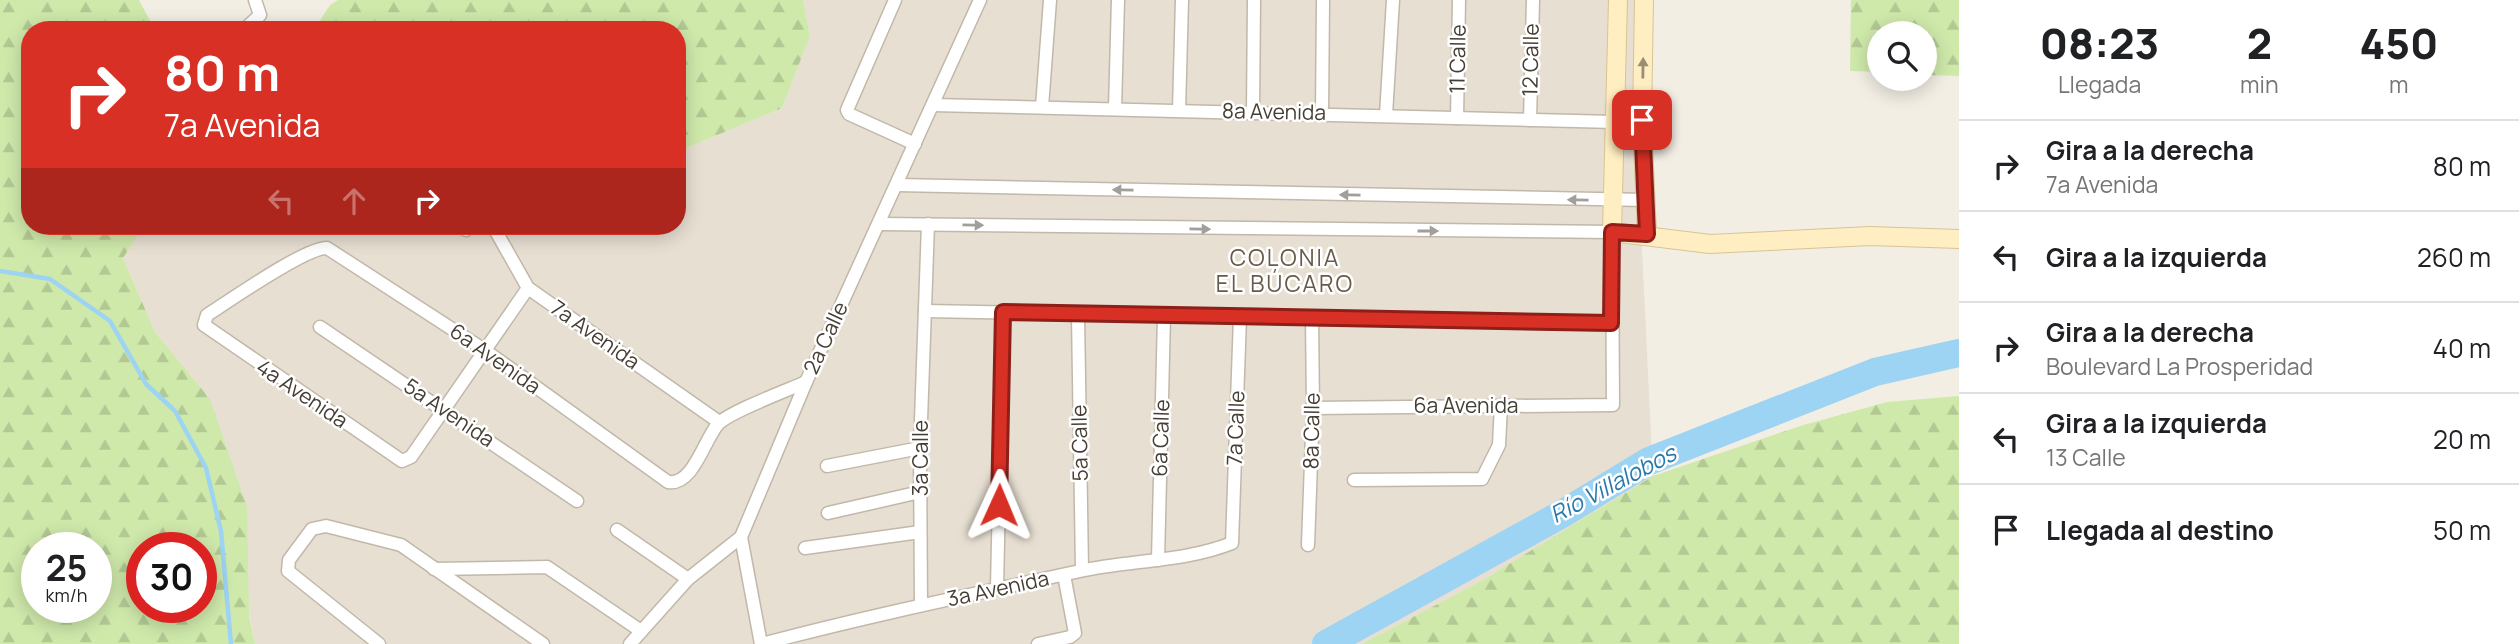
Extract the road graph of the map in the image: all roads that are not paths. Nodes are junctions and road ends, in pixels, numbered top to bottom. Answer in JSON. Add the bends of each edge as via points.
{"nodes":[{"id":1,"x":255,"y":0,"type":"edge"},
{"id":2,"x":895,"y":0,"type":"edge"},
{"id":3,"x":980,"y":0,"type":"edge"},
{"id":4,"x":1049,"y":0,"type":"edge"},
{"id":5,"x":1118,"y":0,"type":"edge"},
{"id":6,"x":1182,"y":0,"type":"edge"},
{"id":7,"x":1254,"y":0,"type":"edge"},
{"id":8,"x":1323,"y":0,"type":"edge"},
{"id":9,"x":1393,"y":0,"type":"edge"},
{"id":10,"x":1460,"y":0,"type":"edge"},
{"id":11,"x":1533,"y":0,"type":"edge"},
{"id":12,"x":1618,"y":0,"type":"edge"},
{"id":13,"x":1644,"y":0,"type":"edge"},
{"id":14,"x":254,"y":21,"type":"edge"},
{"id":15,"x":933,"y":105,"type":"junction"},
{"id":16,"x":1042,"y":107,"type":"junction"},
{"id":17,"x":1115,"y":109,"type":"junction"},
{"id":18,"x":1180,"y":110,"type":"junction"},
{"id":19,"x":1253,"y":111,"type":"junction"},
{"id":20,"x":1322,"y":113,"type":"junction"},
{"id":21,"x":1386,"y":115,"type":"junction"},
{"id":22,"x":1457,"y":118,"type":"junction"},
{"id":23,"x":1530,"y":120,"type":"junction"},
{"id":24,"x":1615,"y":122,"type":"junction"},
{"id":25,"x":915,"y":144,"type":"junction"},
{"id":26,"x":898,"y":185,"type":"junction"},
{"id":27,"x":1613,"y":200,"type":"junction"},
{"id":28,"x":1646,"y":201,"type":"junction"},
{"id":29,"x":880,"y":224,"type":"junction"},
{"id":30,"x":928,"y":224,"type":"junction"},
{"id":31,"x":1612,"y":232,"type":"junction"},
{"id":32,"x":1647,"y":234,"type":"junction"},
{"id":33,"x":499,"y":235,"type":"edge"},
{"id":34,"x":1959,"y":239,"type":"edge"},
{"id":35,"x":316,"y":250,"type":"joint"},
{"id":36,"x":528,"y":288,"type":"junction"},
{"id":37,"x":925,"y":311,"type":"junction"},
{"id":38,"x":1003,"y":312,"type":"junction"},
{"id":39,"x":1078,"y":315,"type":"junction"},
{"id":40,"x":1164,"y":316,"type":"junction"},
{"id":41,"x":1240,"y":317,"type":"junction"},
{"id":42,"x":1312,"y":317,"type":"junction"},
{"id":43,"x":1611,"y":323,"type":"junction"},
{"id":44,"x":320,"y":327,"type":"dead end"},
{"id":45,"x":486,"y":351,"type":"junction"},
{"id":46,"x":806,"y":382,"type":"junction"},
{"id":47,"x":1500,"y":405,"type":"junction"},
{"id":48,"x":1313,"y":408,"type":"junction"},
{"id":49,"x":445,"y":410,"type":"junction"},
{"id":50,"x":719,"y":422,"type":"junction"},
{"id":51,"x":919,"y":448,"type":"junction"},
{"id":52,"x":827,"y":466,"type":"dead end"},
{"id":53,"x":1354,"y":480,"type":"dead end"},
{"id":54,"x":920,"y":492,"type":"junction"},
{"id":55,"x":577,"y":501,"type":"dead end"},
{"id":56,"x":828,"y":513,"type":"dead end"},
{"id":57,"x":617,"y":530,"type":"dead end"},
{"id":58,"x":920,"y":532,"type":"junction"},
{"id":59,"x":741,"y":537,"type":"junction"},
{"id":60,"x":1232,"y":540,"type":"joint"},
{"id":61,"x":1308,"y":545,"type":"dead end"},
{"id":62,"x":805,"y":548,"type":"dead end"},
{"id":63,"x":1158,"y":560,"type":"junction"},
{"id":64,"x":434,"y":569,"type":"junction"},
{"id":65,"x":1082,"y":570,"type":"junction"},
{"id":66,"x":1063,"y":575,"type":"junction"},
{"id":67,"x":688,"y":579,"type":"junction"},
{"id":68,"x":997,"y":589,"type":"junction"},
{"id":69,"x":921,"y":605,"type":"junction"},
{"id":70,"x":640,"y":631,"type":"junction"},
{"id":71,"x":372,"y":642,"type":"edge"},
{"id":72,"x":543,"y":644,"type":"edge"},
{"id":73,"x":630,"y":644,"type":"edge"},
{"id":74,"x":761,"y":644,"type":"edge"},
{"id":75,"x":1038,"y":644,"type":"edge"}],
"edges":[{"from":1,"to":14,"type":"street","via":[[260,15]]},
{"from":2,"to":25,"type":"street","via":[[847,110]]},
{"from":3,"to":15,"type":"street","name":"2a Calle"},
{"from":4,"to":16,"type":"street"},
{"from":5,"to":17,"type":"street"},
{"from":6,"to":18,"type":"street"},
{"from":7,"to":19,"type":"street"},
{"from":8,"to":20,"type":"street"},
{"from":9,"to":21,"type":"street"},
{"from":10,"to":22,"type":"street","name":"11 Calle"},
{"from":11,"to":23,"type":"street","name":"12 Calle"},
{"from":12,"to":24,"type":"main road"},
{"from":28,"to":13,"type":"main road","one_way":true},
{"from":15,"to":16,"type":"street","name":"8a Avenida"},
{"from":15,"to":25,"type":"street","name":"2a Calle"},
{"from":16,"to":17,"type":"street","name":"8a Avenida"},
{"from":17,"to":18,"type":"street","name":"8a Avenida"},
{"from":18,"to":19,"type":"street","name":"8a Avenida"},
{"from":19,"to":20,"type":"street","name":"8a Avenida"},
{"from":20,"to":21,"type":"street","name":"8a Avenida"},
{"from":21,"to":22,"type":"street","name":"8a Avenida"},
{"from":22,"to":23,"type":"street","name":"8a Avenida"},
{"from":23,"to":24,"type":"street","name":"8a Avenida"},
{"from":24,"to":27,"type":"main road"},
{"from":25,"to":26,"type":"street","name":"2a Calle"},
{"from":27,"to":26,"type":"street","one_way":true},
{"from":26,"to":29,"type":"street","name":"2a Calle"},
{"from":27,"to":28,"type":"street"},
{"from":27,"to":31,"type":"main road"},
{"from":28,"to":32,"type":"main road"},
{"from":29,"to":30,"type":"street"},
{"from":29,"to":46,"type":"street","name":"2a Calle"},
{"from":30,"to":31,"type":"street","one_way":true},
{"from":30,"to":37,"type":"street","name":"3a Calle"},
{"from":31,"to":32,"type":"main road"},
{"from":31,"to":43,"type":"street"},
{"from":32,"to":34,"type":"main road","via":[[1710,244],[1870,236]]},
{"from":33,"to":36,"type":"street","name":"7a Avenida"},
{"from":35,"to":45,"type":"street","name":"6a Avenida","via":[[332,250]]},
{"from":35,"to":49,"type":"street","name":"4a Avenida","via":[[208,315],[207,330],[402,461],[411,457]]},
{"from":36,"to":45,"type":"street"},
{"from":36,"to":50,"type":"street","name":"7a Avenida"},
{"from":37,"to":38,"type":"street"},
{"from":37,"to":51,"type":"street","name":"3a Calle"},
{"from":38,"to":39,"type":"street"},
{"from":38,"to":68,"type":"street"},
{"from":39,"to":40,"type":"street"},
{"from":39,"to":65,"type":"street","name":"5a Calle"},
{"from":40,"to":41,"type":"street"},
{"from":40,"to":63,"type":"street","name":"6a Calle"},
{"from":41,"to":42,"type":"street"},
{"from":41,"to":60,"type":"street","name":"7a Calle"},
{"from":42,"to":43,"type":"street"},
{"from":42,"to":48,"type":"street","name":"8a Calle"},
{"from":43,"to":47,"type":"street","name":"6a Avenida","via":[[1613,405]]},
{"from":44,"to":49,"type":"street","name":"5a Avenida"},
{"from":45,"to":49,"type":"street"},
{"from":45,"to":50,"type":"street","name":"6a Avenida","via":[[668,482],[684,478]]},
{"from":46,"to":50,"type":"street"},
{"from":46,"to":59,"type":"street","name":"2a Calle"},
{"from":47,"to":48,"type":"street","name":"6a Avenida"},
{"from":47,"to":53,"type":"street","via":[[1499,445],[1482,479]]},
{"from":48,"to":61,"type":"street","name":"8a Calle"},
{"from":49,"to":55,"type":"street","name":"5a Avenida"},
{"from":51,"to":52,"type":"street"},
{"from":51,"to":54,"type":"street","name":"3a Calle"},
{"from":54,"to":56,"type":"street"},
{"from":54,"to":58,"type":"street","name":"3a Calle"},
{"from":57,"to":67,"type":"street"},
{"from":58,"to":62,"type":"street"},
{"from":58,"to":69,"type":"street","name":"3a Calle"},
{"from":59,"to":67,"type":"street","name":"2a Calle"},
{"from":59,"to":74,"type":"street"},
{"from":60,"to":63,"type":"street","name":"3a Avenida"},
{"from":63,"to":65,"type":"street","name":"3a Avenida"},
{"from":64,"to":70,"type":"street","via":[[547,567]]},
{"from":64,"to":71,"type":"street","via":[[389,540],[326,526],[307,534],[289,560],[290,575]]},
{"from":64,"to":72,"type":"street"},
{"from":65,"to":66,"type":"street","name":"3a Avenida"},
{"from":66,"to":68,"type":"street","name":"3a Avenida"},
{"from":66,"to":75,"type":"street","via":[[1075,633]]},
{"from":67,"to":70,"type":"street","name":"2a Calle"},
{"from":68,"to":69,"type":"street","name":"3a Avenida"},
{"from":69,"to":74,"type":"street","name":"3a Avenida"},
{"from":70,"to":73,"type":"street","name":"2a Calle"}]}
